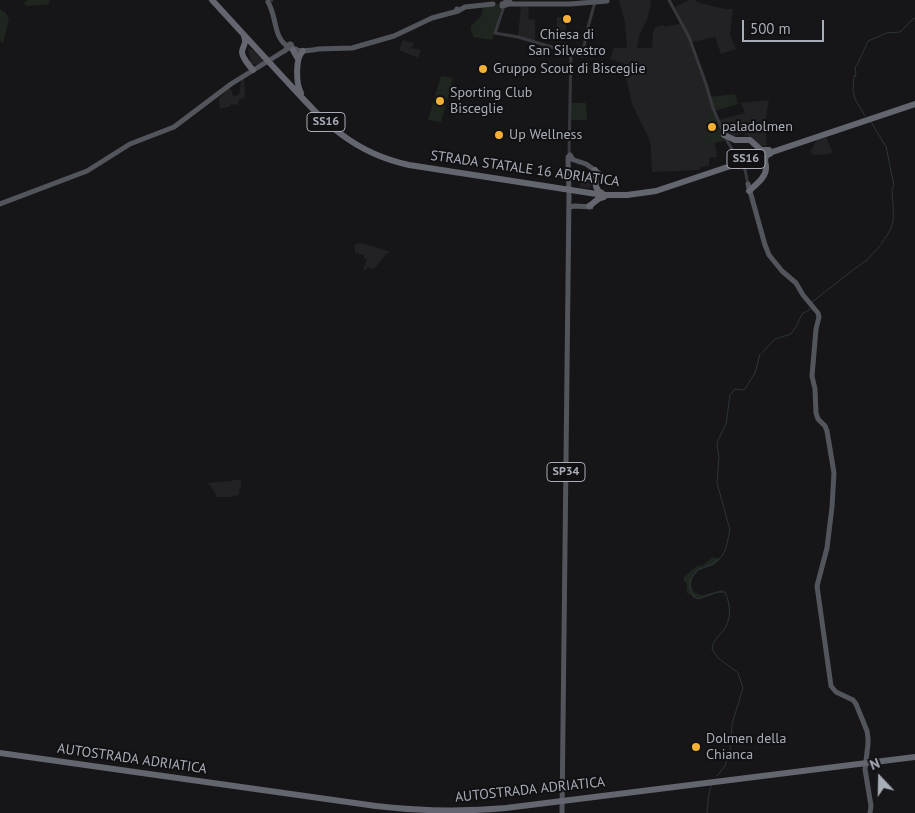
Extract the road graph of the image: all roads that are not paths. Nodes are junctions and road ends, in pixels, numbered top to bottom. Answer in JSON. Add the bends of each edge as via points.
{"nodes":[{"id":1,"x":213,"y":0,"type":"edge"},
{"id":2,"x":607,"y":0,"type":"edge"},
{"id":3,"x":669,"y":0,"type":"edge"},
{"id":4,"x":270,"y":1,"type":"edge"},
{"id":5,"x":595,"y":2,"type":"junction"},
{"id":6,"x":499,"y":4,"type":"edge"},
{"id":7,"x":244,"y":34,"type":"junction"},
{"id":8,"x":289,"y":47,"type":"junction"},
{"id":9,"x":244,"y":48,"type":"junction"},
{"id":10,"x":258,"y":50,"type":"junction"},
{"id":11,"x":306,"y":50,"type":"junction"},
{"id":12,"x":571,"y":53,"type":"junction"},
{"id":13,"x":265,"y":56,"type":"junction"},
{"id":14,"x":298,"y":59,"type":"junction"},
{"id":15,"x":248,"y":63,"type":"junction"},
{"id":16,"x":271,"y":63,"type":"junction"},
{"id":17,"x":256,"y":69,"type":"junction"},
{"id":18,"x":246,"y":74,"type":"junction"},
{"id":19,"x":282,"y":75,"type":"junction"},
{"id":20,"x":298,"y":76,"type":"junction"},
{"id":21,"x":304,"y":98,"type":"junction"},
{"id":22,"x":915,"y":103,"type":"edge"},
{"id":23,"x":730,"y":140,"type":"junction"},
{"id":24,"x":757,"y":147,"type":"junction"},
{"id":25,"x":778,"y":149,"type":"junction"},
{"id":26,"x":571,"y":159,"type":"junction"},
{"id":27,"x":746,"y":160,"type":"junction"},
{"id":28,"x":396,"y":161,"type":"junction"},
{"id":29,"x":764,"y":162,"type":"junction"},
{"id":30,"x":598,"y":175,"type":"junction"},
{"id":31,"x":751,"y":187,"type":"junction"},
{"id":32,"x":582,"y":191,"type":"junction"},
{"id":33,"x":603,"y":194,"type":"junction"},
{"id":34,"x":615,"y":196,"type":"junction"},
{"id":35,"x":0,"y":204,"type":"edge"},
{"id":36,"x":594,"y":205,"type":"junction"},
{"id":37,"x":571,"y":206,"type":"junction"},
{"id":38,"x":0,"y":752,"type":"edge"},
{"id":39,"x":915,"y":756,"type":"edge"},
{"id":40,"x":562,"y":813,"type":"edge"},
{"id":41,"x":870,"y":813,"type":"edge"}],
"edges":[{"from":1,"to":7,"type":"highway","name":"STRADA STATALE 16 ADRIATICA","number":"SS16"},
{"from":1,"to":13,"type":"highway","name":"STRADA STATALE 16 ADRIATICA","number":"SS16"},
{"from":2,"to":5,"type":"main road"},
{"from":3,"to":23,"type":"street","via":[[689,37],[713,108]]},
{"from":4,"to":8,"type":"main road","via":[[279,39]]},
{"from":5,"to":6,"type":"main road"},
{"from":5,"to":12,"type":"street","via":[[582,56]]},
{"from":6,"to":11,"type":"main road","via":[[459,9],[391,37],[352,48]]},
{"from":6,"to":12,"type":"street","via":[[499,33]]},
{"from":7,"to":9,"type":"highway"},
{"from":7,"to":10,"type":"highway","name":"STRADA STATALE 16 ADRIATICA","number":"SS16"},
{"from":8,"to":11,"type":"main road"},
{"from":8,"to":14,"type":"highway","number":"SS16"},
{"from":8,"to":17,"type":"main road"},
{"from":9,"to":10,"type":"highway","via":[[250,46]]},
{"from":9,"to":15,"type":"highway","via":[[242,54]]},
{"from":10,"to":13,"type":"highway","name":"STRADA STATALE 16 ADRIATICA","number":"SS16"},
{"from":11,"to":14,"type":"highway","via":[[300,52]]},
{"from":12,"to":26,"type":"street"},
{"from":13,"to":16,"type":"highway","name":"STRADA STATALE 16 ADRIATICA","number":"SS16"},
{"from":14,"to":20,"type":"highway","number":"SS16"},
{"from":15,"to":17,"type":"highway"},
{"from":15,"to":18,"type":"highway"},
{"from":16,"to":19,"type":"highway","name":"STRADA STATALE 16 ADRIATICA","number":"SS16"},
{"from":16,"to":28,"type":"highway","name":"STRADA STATALE 16 ADRIATICA","number":"SS16","via":[[336,131],[365,150]]},
{"from":17,"to":18,"type":"main road"},
{"from":18,"to":35,"type":"main road","via":[[174,128],[130,144],[91,170]]},
{"from":19,"to":20,"type":"highway","via":[[291,81]]},
{"from":19,"to":21,"type":"highway","name":"STRADA STATALE 16 ADRIATICA","number":"SS16"},
{"from":20,"to":21,"type":"highway","number":"SS16"},
{"from":21,"to":28,"type":"highway","name":"STRADA STATALE 16 ADRIATICA","number":"SS16","via":[[347,138]]},
{"from":22,"to":25,"type":"highway","name":"STRADA STATALE 16 ADRIATICA","number":"SS16"},
{"from":23,"to":24,"type":"highway","via":[[750,140]]},
{"from":23,"to":31,"type":"street"},
{"from":24,"to":25,"type":"highway","via":[[766,151]]},
{"from":24,"to":27,"type":"highway","via":[[754,156]]},
{"from":25,"to":27,"type":"highway","name":"STRADA STATALE 16 ADRIATICA","number":"SS16"},
{"from":25,"to":29,"type":"highway","via":[[767,155]]},
{"from":26,"to":30,"type":"main road","via":[[590,166]]},
{"from":26,"to":37,"type":"main road"},
{"from":27,"to":29,"type":"highway"},
{"from":27,"to":33,"type":"highway","name":"STRADA STATALE 16 ADRIATICA","number":"SS16","via":[[656,189]]},
{"from":27,"to":34,"type":"highway","name":"STRADA STATALE 16 ADRIATICA","number":"SS16","via":[[656,191]]},
{"from":28,"to":32,"type":"highway","name":"STRADA STATALE 16 ADRIATICA","number":"SS16"},
{"from":29,"to":31,"type":"highway","via":[[765,173]]},
{"from":30,"to":32,"type":"highway","via":[[592,189]]},
{"from":30,"to":33,"type":"highway","via":[[597,190]]},
{"from":31,"to":41,"type":"main road","via":[[769,256],[796,283],[820,317],[812,376],[816,413],[827,431],[834,473],[827,548],[817,586],[831,686],[853,700],[867,732],[865,769]]},
{"from":32,"to":33,"type":"highway","name":"STRADA STATALE 16 ADRIATICA","number":"SS16"},
{"from":32,"to":34,"type":"highway","name":"STRADA STATALE 16 ADRIATICA","number":"SS16"},
{"from":32,"to":36,"type":"highway","via":[[592,195]]},
{"from":34,"to":36,"type":"highway","via":[[600,198]]},
{"from":36,"to":37,"type":"main road"},
{"from":37,"to":40,"type":"main road","number":"SP34"},
{"from":38,"to":39,"type":"highway","name":"AUTOSTRADA ADRIATICA","via":[[376,806],[440,811],[506,808]]}]}
